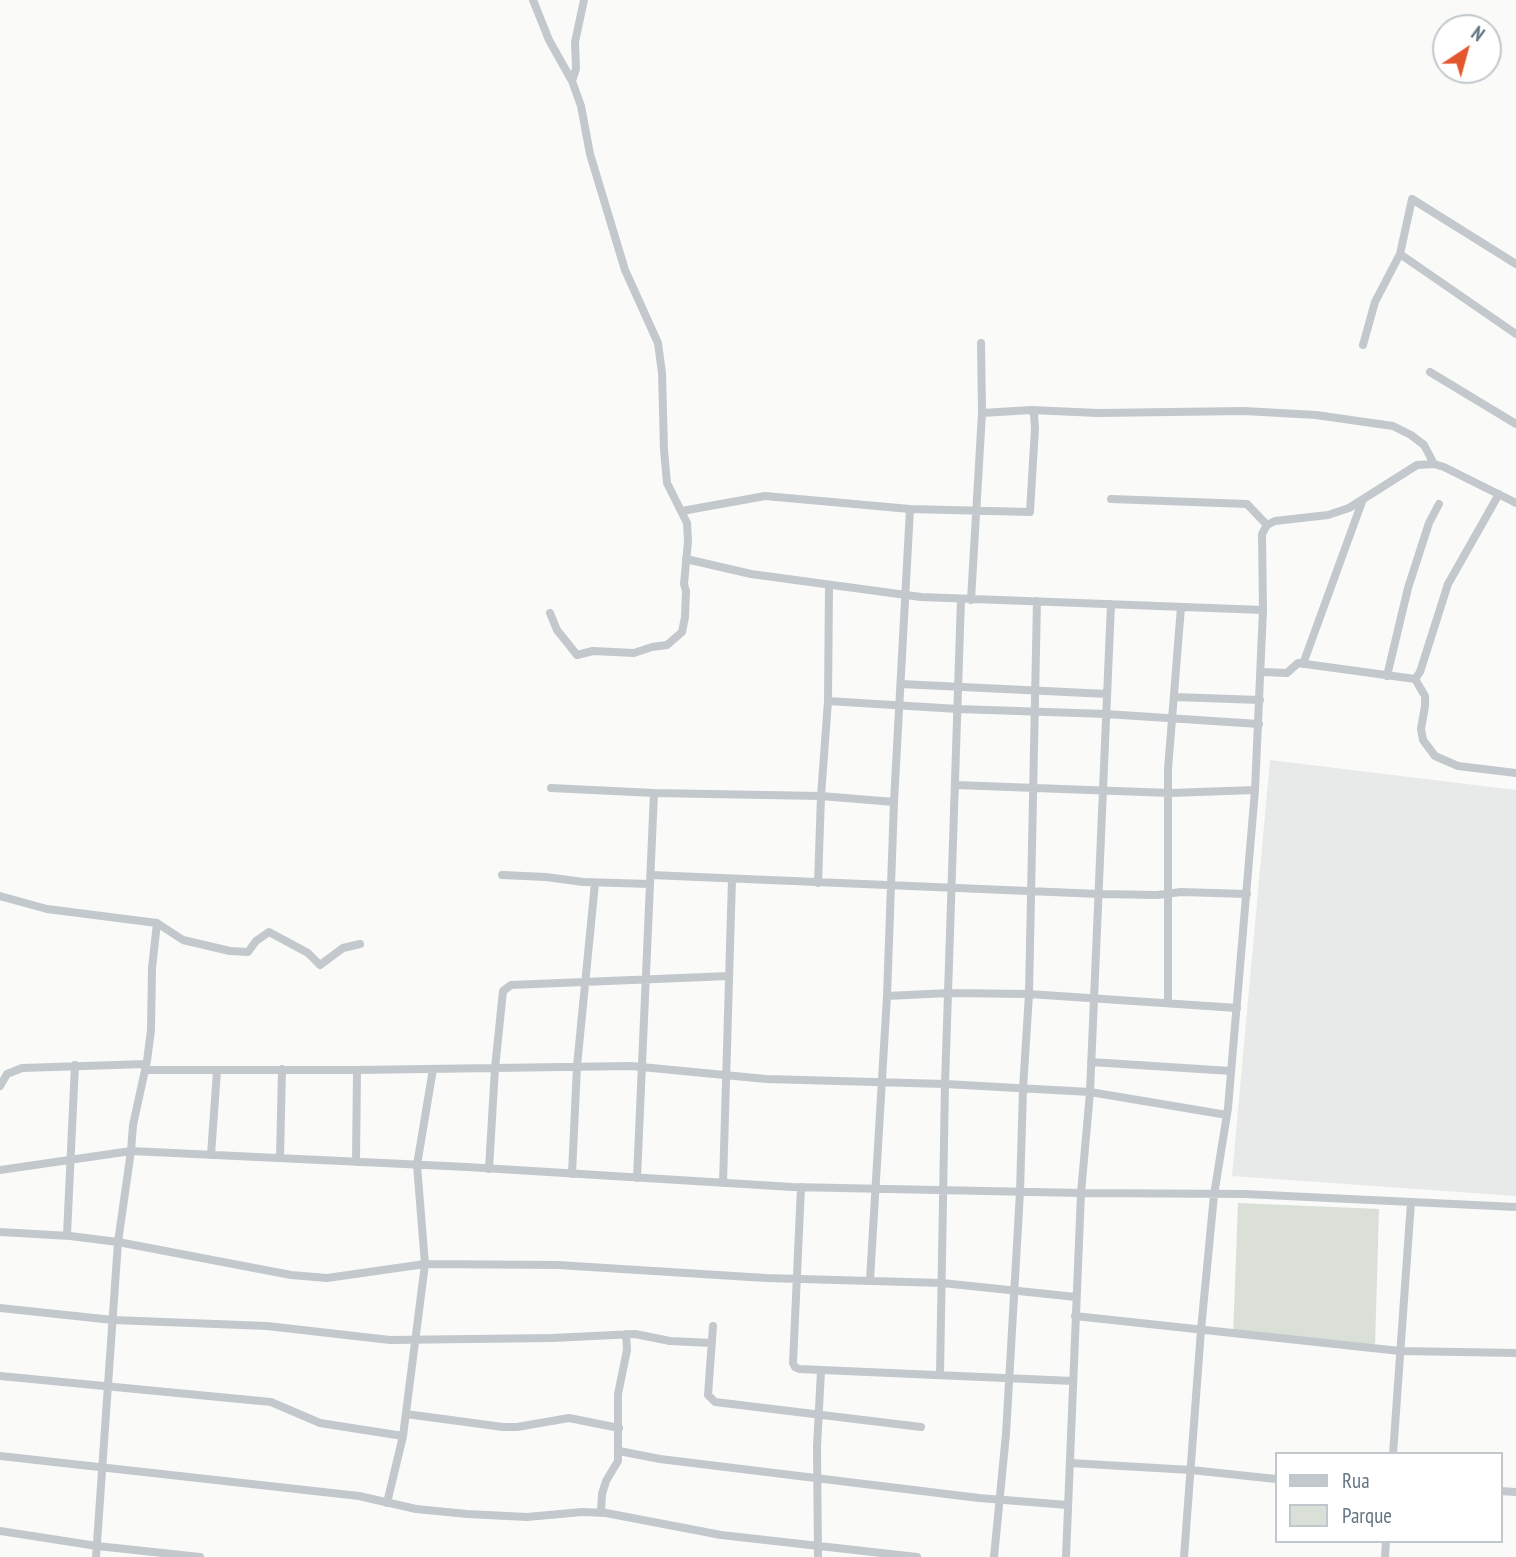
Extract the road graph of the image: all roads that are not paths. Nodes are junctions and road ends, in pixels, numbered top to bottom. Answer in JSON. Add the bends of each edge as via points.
{"nodes":[{"id":1,"x":533,"y":0,"type":"edge"},
{"id":2,"x":584,"y":0,"type":"edge"},
{"id":3,"x":572,"y":81,"type":"junction"},
{"id":4,"x":1400,"y":254,"type":"junction"},
{"id":5,"x":1516,"y":264,"type":"edge"},
{"id":6,"x":1516,"y":334,"type":"edge"},
{"id":7,"x":981,"y":343,"type":"dead end"},
{"id":8,"x":1363,"y":345,"type":"dead end"},
{"id":9,"x":1430,"y":372,"type":"dead end"},
{"id":10,"x":1031,"y":410,"type":"junction"},
{"id":11,"x":982,"y":413,"type":"junction"},
{"id":12,"x":1516,"y":424,"type":"edge"},
{"id":13,"x":1434,"y":464,"type":"junction"},
{"id":14,"x":1499,"y":494,"type":"junction"},
{"id":15,"x":1364,"y":498,"type":"junction"},
{"id":16,"x":1111,"y":499,"type":"dead end"},
{"id":17,"x":1516,"y":503,"type":"edge"},
{"id":18,"x":1439,"y":504,"type":"dead end"},
{"id":19,"x":910,"y":509,"type":"junction"},
{"id":20,"x":977,"y":510,"type":"junction"},
{"id":21,"x":682,"y":511,"type":"junction"},
{"id":22,"x":1266,"y":526,"type":"junction"},
{"id":23,"x":686,"y":559,"type":"junction"},
{"id":24,"x":829,"y":585,"type":"junction"},
{"id":25,"x":907,"y":595,"type":"junction"},
{"id":26,"x":961,"y":599,"type":"junction"},
{"id":27,"x":971,"y":600,"type":"junction"},
{"id":28,"x":1037,"y":601,"type":"junction"},
{"id":29,"x":1111,"y":604,"type":"junction"},
{"id":30,"x":1181,"y":607,"type":"junction"},
{"id":31,"x":1263,"y":610,"type":"junction"},
{"id":32,"x":551,"y":612,"type":"dead end"},
{"id":33,"x":1303,"y":664,"type":"junction"},
{"id":34,"x":1261,"y":672,"type":"junction"},
{"id":35,"x":1387,"y":676,"type":"junction"},
{"id":36,"x":1415,"y":679,"type":"junction"},
{"id":37,"x":901,"y":684,"type":"junction"},
{"id":38,"x":958,"y":687,"type":"junction"},
{"id":39,"x":1035,"y":691,"type":"junction"},
{"id":40,"x":1107,"y":694,"type":"junction"},
{"id":41,"x":1174,"y":697,"type":"junction"},
{"id":42,"x":1259,"y":700,"type":"junction"},
{"id":43,"x":828,"y":701,"type":"junction"},
{"id":44,"x":899,"y":705,"type":"junction"},
{"id":45,"x":957,"y":709,"type":"junction"},
{"id":46,"x":1035,"y":712,"type":"junction"},
{"id":47,"x":1106,"y":714,"type":"junction"},
{"id":48,"x":1172,"y":718,"type":"junction"},
{"id":49,"x":1259,"y":724,"type":"junction"},
{"id":50,"x":1516,"y":773,"type":"edge"},
{"id":51,"x":955,"y":785,"type":"junction"},
{"id":52,"x":551,"y":788,"type":"dead end"},
{"id":53,"x":1033,"y":788,"type":"junction"},
{"id":54,"x":1255,"y":790,"type":"junction"},
{"id":55,"x":1102,"y":791,"type":"junction"},
{"id":56,"x":654,"y":793,"type":"junction"},
{"id":57,"x":1170,"y":793,"type":"junction"},
{"id":58,"x":821,"y":796,"type":"junction"},
{"id":59,"x":894,"y":802,"type":"junction"},
{"id":60,"x":502,"y":874,"type":"dead end"},
{"id":61,"x":651,"y":879,"type":"junction"},
{"id":62,"x":732,"y":879,"type":"junction"},
{"id":63,"x":595,"y":883,"type":"junction"},
{"id":64,"x":818,"y":883,"type":"junction"},
{"id":65,"x":890,"y":887,"type":"junction"},
{"id":66,"x":952,"y":887,"type":"junction"},
{"id":67,"x":1031,"y":889,"type":"junction"},
{"id":68,"x":1099,"y":894,"type":"junction"},
{"id":69,"x":1169,"y":894,"type":"junction"},
{"id":70,"x":1247,"y":894,"type":"junction"},
{"id":71,"x":0,"y":896,"type":"edge"},
{"id":72,"x":157,"y":923,"type":"junction"},
{"id":73,"x":360,"y":944,"type":"dead end"},
{"id":74,"x":729,"y":976,"type":"junction"},
{"id":75,"x":646,"y":981,"type":"junction"},
{"id":76,"x":586,"y":983,"type":"junction"},
{"id":77,"x":949,"y":993,"type":"junction"},
{"id":78,"x":1029,"y":994,"type":"junction"},
{"id":79,"x":887,"y":996,"type":"junction"},
{"id":80,"x":1093,"y":998,"type":"junction"},
{"id":81,"x":1168,"y":1002,"type":"junction"},
{"id":82,"x":1237,"y":1007,"type":"junction"},
{"id":83,"x":1091,"y":1062,"type":"junction"},
{"id":84,"x":75,"y":1065,"type":"junction"},
{"id":85,"x":577,"y":1066,"type":"junction"},
{"id":86,"x":640,"y":1066,"type":"junction"},
{"id":87,"x":146,"y":1067,"type":"junction"},
{"id":88,"x":495,"y":1068,"type":"junction"},
{"id":89,"x":282,"y":1069,"type":"junction"},
{"id":90,"x":433,"y":1069,"type":"junction"},
{"id":91,"x":357,"y":1070,"type":"junction"},
{"id":92,"x":216,"y":1071,"type":"junction"},
{"id":93,"x":1231,"y":1071,"type":"junction"},
{"id":94,"x":726,"y":1075,"type":"junction"},
{"id":95,"x":881,"y":1083,"type":"junction"},
{"id":96,"x":945,"y":1084,"type":"junction"},
{"id":97,"x":0,"y":1086,"type":"edge"},
{"id":98,"x":1023,"y":1088,"type":"junction"},
{"id":99,"x":1090,"y":1092,"type":"junction"},
{"id":100,"x":1227,"y":1115,"type":"junction"},
{"id":101,"x":131,"y":1151,"type":"junction"},
{"id":102,"x":211,"y":1155,"type":"junction"},
{"id":103,"x":280,"y":1158,"type":"junction"},
{"id":104,"x":71,"y":1160,"type":"junction"},
{"id":105,"x":356,"y":1162,"type":"junction"},
{"id":106,"x":417,"y":1165,"type":"junction"},
{"id":107,"x":489,"y":1168,"type":"junction"},
{"id":108,"x":0,"y":1170,"type":"edge"},
{"id":109,"x":572,"y":1174,"type":"junction"},
{"id":110,"x":636,"y":1178,"type":"junction"},
{"id":111,"x":723,"y":1183,"type":"junction"},
{"id":112,"x":801,"y":1187,"type":"junction"},
{"id":113,"x":874,"y":1187,"type":"junction"},
{"id":114,"x":943,"y":1190,"type":"junction"},
{"id":115,"x":1020,"y":1192,"type":"junction"},
{"id":116,"x":1082,"y":1193,"type":"junction"},
{"id":117,"x":1213,"y":1195,"type":"junction"},
{"id":118,"x":1411,"y":1202,"type":"junction"},
{"id":119,"x":1516,"y":1207,"type":"edge"},
{"id":120,"x":0,"y":1232,"type":"edge"},
{"id":121,"x":67,"y":1236,"type":"junction"},
{"id":122,"x":118,"y":1242,"type":"junction"},
{"id":123,"x":425,"y":1264,"type":"junction"},
{"id":124,"x":797,"y":1279,"type":"junction"},
{"id":125,"x":870,"y":1280,"type":"junction"},
{"id":126,"x":942,"y":1283,"type":"junction"},
{"id":127,"x":1014,"y":1290,"type":"junction"},
{"id":128,"x":1076,"y":1297,"type":"junction"},
{"id":129,"x":0,"y":1308,"type":"edge"},
{"id":130,"x":1075,"y":1316,"type":"junction"},
{"id":131,"x":113,"y":1320,"type":"junction"},
{"id":132,"x":713,"y":1325,"type":"dead end"},
{"id":133,"x":1201,"y":1330,"type":"junction"},
{"id":134,"x":626,"y":1335,"type":"junction"},
{"id":135,"x":417,"y":1339,"type":"junction"},
{"id":136,"x":712,"y":1343,"type":"junction"},
{"id":137,"x":1400,"y":1351,"type":"junction"},
{"id":138,"x":1516,"y":1353,"type":"edge"},
{"id":139,"x":821,"y":1370,"type":"junction"},
{"id":140,"x":940,"y":1375,"type":"junction"},
{"id":141,"x":0,"y":1376,"type":"edge"},
{"id":142,"x":1008,"y":1378,"type":"junction"},
{"id":143,"x":1073,"y":1381,"type":"junction"},
{"id":144,"x":108,"y":1387,"type":"junction"},
{"id":145,"x":406,"y":1414,"type":"junction"},
{"id":146,"x":819,"y":1414,"type":"junction"},
{"id":147,"x":921,"y":1427,"type":"dead end"},
{"id":148,"x":619,"y":1428,"type":"junction"},
{"id":149,"x":403,"y":1436,"type":"junction"},
{"id":150,"x":619,"y":1451,"type":"junction"},
{"id":151,"x":1393,"y":1452,"type":"edge"},
{"id":152,"x":0,"y":1456,"type":"edge"},
{"id":153,"x":1070,"y":1463,"type":"junction"},
{"id":154,"x":103,"y":1466,"type":"junction"},
{"id":155,"x":1191,"y":1471,"type":"junction"},
{"id":156,"x":818,"y":1478,"type":"junction"},
{"id":157,"x":1274,"y":1479,"type":"edge"},
{"id":158,"x":1001,"y":1500,"type":"junction"},
{"id":159,"x":387,"y":1503,"type":"junction"},
{"id":160,"x":1068,"y":1505,"type":"junction"},
{"id":161,"x":601,"y":1512,"type":"junction"},
{"id":162,"x":0,"y":1531,"type":"edge"},
{"id":163,"x":818,"y":1545,"type":"junction"},
{"id":164,"x":97,"y":1546,"type":"junction"},
{"id":165,"x":96,"y":1557,"type":"edge"},
{"id":166,"x":200,"y":1557,"type":"edge"},
{"id":167,"x":818,"y":1557,"type":"edge"},
{"id":168,"x":917,"y":1557,"type":"edge"},
{"id":169,"x":994,"y":1557,"type":"edge"},
{"id":170,"x":1066,"y":1557,"type":"edge"},
{"id":171,"x":1184,"y":1557,"type":"edge"}],
"edges":[{"from":1,"to":3,"type":"street"},
{"from":2,"to":3,"type":"street"},
{"from":3,"to":21,"type":"street","via":[[625,270],[658,343],[667,482]]},
{"from":4,"to":5,"type":"street","via":[[1412,199]]},
{"from":4,"to":6,"type":"street"},
{"from":4,"to":8,"type":"street","via":[[1375,302]]},
{"from":7,"to":11,"type":"street"},
{"from":9,"to":12,"type":"street"},
{"from":10,"to":11,"type":"street"},
{"from":10,"to":13,"type":"street","via":[[1316,415],[1393,426],[1424,445]]},
{"from":10,"to":20,"type":"street","via":[[1036,418],[1030,512]]},
{"from":11,"to":20,"type":"street"},
{"from":13,"to":14,"type":"street"},
{"from":13,"to":15,"type":"street","via":[[1410,467]]},
{"from":14,"to":17,"type":"street"},
{"from":14,"to":36,"type":"street","via":[[1448,584]]},
{"from":15,"to":22,"type":"street","via":[[1328,515]]},
{"from":15,"to":33,"type":"street"},
{"from":16,"to":22,"type":"street","via":[[1247,504]]},
{"from":18,"to":35,"type":"street","via":[[1408,587]]},
{"from":19,"to":20,"type":"street"},
{"from":19,"to":21,"type":"street","via":[[765,496]]},
{"from":19,"to":25,"type":"street"},
{"from":20,"to":27,"type":"street"},
{"from":21,"to":23,"type":"street"},
{"from":22,"to":31,"type":"street","via":[[1262,534]]},
{"from":23,"to":24,"type":"street"},
{"from":23,"to":32,"type":"street","via":[[682,632],[667,645],[634,653],[577,655],[557,630]]},
{"from":24,"to":25,"type":"street"},
{"from":24,"to":43,"type":"street"},
{"from":25,"to":26,"type":"street"},
{"from":25,"to":37,"type":"street"},
{"from":26,"to":27,"type":"street"},
{"from":26,"to":38,"type":"street"},
{"from":27,"to":28,"type":"street"},
{"from":28,"to":29,"type":"street"},
{"from":28,"to":39,"type":"street"},
{"from":29,"to":30,"type":"street"},
{"from":29,"to":40,"type":"street"},
{"from":30,"to":31,"type":"street"},
{"from":30,"to":41,"type":"street"},
{"from":31,"to":34,"type":"street"},
{"from":33,"to":34,"type":"street","via":[[1287,673]]},
{"from":33,"to":35,"type":"street"},
{"from":34,"to":42,"type":"street"},
{"from":35,"to":36,"type":"street"},
{"from":36,"to":50,"type":"street","via":[[1425,696],[1423,740],[1435,756],[1458,766]]},
{"from":37,"to":38,"type":"street"},
{"from":37,"to":44,"type":"street"},
{"from":38,"to":39,"type":"street"},
{"from":38,"to":45,"type":"street"},
{"from":39,"to":40,"type":"street"},
{"from":39,"to":46,"type":"street"},
{"from":40,"to":47,"type":"street"},
{"from":41,"to":42,"type":"street"},
{"from":41,"to":48,"type":"street"},
{"from":42,"to":49,"type":"street"},
{"from":43,"to":44,"type":"street"},
{"from":43,"to":58,"type":"street"},
{"from":44,"to":45,"type":"street"},
{"from":44,"to":59,"type":"street"},
{"from":45,"to":46,"type":"street"},
{"from":45,"to":51,"type":"street"},
{"from":46,"to":47,"type":"street"},
{"from":46,"to":53,"type":"street"},
{"from":47,"to":48,"type":"street"},
{"from":47,"to":55,"type":"street"},
{"from":48,"to":49,"type":"street"},
{"from":48,"to":57,"type":"street"},
{"from":49,"to":54,"type":"street"},
{"from":51,"to":53,"type":"street"},
{"from":51,"to":66,"type":"street"},
{"from":52,"to":56,"type":"street"},
{"from":53,"to":55,"type":"street"},
{"from":53,"to":67,"type":"street"},
{"from":54,"to":57,"type":"street"},
{"from":54,"to":70,"type":"street"},
{"from":55,"to":57,"type":"street"},
{"from":55,"to":68,"type":"street"},
{"from":56,"to":58,"type":"street"},
{"from":56,"to":61,"type":"street"},
{"from":57,"to":69,"type":"street"},
{"from":58,"to":59,"type":"street"},
{"from":58,"to":64,"type":"street"},
{"from":59,"to":65,"type":"street"},
{"from":60,"to":63,"type":"street"},
{"from":61,"to":62,"type":"street"},
{"from":61,"to":63,"type":"street"},
{"from":61,"to":75,"type":"street"},
{"from":62,"to":64,"type":"street"},
{"from":62,"to":74,"type":"street"},
{"from":63,"to":76,"type":"street"},
{"from":64,"to":65,"type":"street"},
{"from":65,"to":66,"type":"street"},
{"from":65,"to":79,"type":"street"},
{"from":66,"to":67,"type":"street"},
{"from":66,"to":77,"type":"street"},
{"from":67,"to":68,"type":"street"},
{"from":67,"to":78,"type":"street"},
{"from":68,"to":69,"type":"street"},
{"from":68,"to":80,"type":"street"},
{"from":69,"to":70,"type":"street"},
{"from":69,"to":81,"type":"street"},
{"from":70,"to":82,"type":"street"},
{"from":71,"to":72,"type":"street","via":[[47,909]]},
{"from":72,"to":73,"type":"street","via":[[183,940],[248,952],[269,932],[308,953],[320,965],[342,948]]},
{"from":72,"to":87,"type":"street"},
{"from":74,"to":75,"type":"street"},
{"from":74,"to":94,"type":"street"},
{"from":75,"to":76,"type":"street"},
{"from":75,"to":86,"type":"street"},
{"from":76,"to":85,"type":"street"},
{"from":76,"to":88,"type":"street","via":[[511,985],[503,991]]},
{"from":77,"to":78,"type":"street"},
{"from":77,"to":79,"type":"street"},
{"from":77,"to":96,"type":"street"},
{"from":78,"to":80,"type":"street"},
{"from":78,"to":98,"type":"street"},
{"from":79,"to":95,"type":"street"},
{"from":80,"to":81,"type":"street"},
{"from":80,"to":83,"type":"street"},
{"from":81,"to":82,"type":"street"},
{"from":82,"to":93,"type":"street"},
{"from":83,"to":93,"type":"street"},
{"from":83,"to":99,"type":"street"},
{"from":84,"to":87,"type":"street"},
{"from":84,"to":97,"type":"street","via":[[13,1070]]},
{"from":84,"to":104,"type":"street"},
{"from":85,"to":86,"type":"street"},
{"from":85,"to":88,"type":"street"},
{"from":85,"to":109,"type":"street"},
{"from":86,"to":94,"type":"street"},
{"from":86,"to":110,"type":"street"},
{"from":87,"to":92,"type":"street"},
{"from":87,"to":101,"type":"street"},
{"from":88,"to":90,"type":"street"},
{"from":88,"to":107,"type":"street"},
{"from":89,"to":91,"type":"street"},
{"from":89,"to":92,"type":"street"},
{"from":89,"to":103,"type":"street"},
{"from":90,"to":91,"type":"street"},
{"from":90,"to":106,"type":"street"},
{"from":91,"to":105,"type":"street"},
{"from":92,"to":102,"type":"street"},
{"from":93,"to":100,"type":"street"},
{"from":94,"to":95,"type":"street"},
{"from":94,"to":111,"type":"street"},
{"from":95,"to":96,"type":"street"},
{"from":95,"to":113,"type":"street"},
{"from":96,"to":98,"type":"street"},
{"from":96,"to":114,"type":"street"},
{"from":98,"to":99,"type":"street"},
{"from":98,"to":115,"type":"street"},
{"from":99,"to":100,"type":"street"},
{"from":99,"to":116,"type":"street"},
{"from":100,"to":117,"type":"street"},
{"from":101,"to":102,"type":"street"},
{"from":101,"to":104,"type":"street"},
{"from":101,"to":122,"type":"street"},
{"from":102,"to":103,"type":"street"},
{"from":103,"to":105,"type":"street"},
{"from":104,"to":108,"type":"street"},
{"from":104,"to":121,"type":"street"},
{"from":105,"to":106,"type":"street"},
{"from":106,"to":107,"type":"street"},
{"from":106,"to":123,"type":"street"},
{"from":107,"to":109,"type":"street"},
{"from":109,"to":110,"type":"street"},
{"from":110,"to":111,"type":"street"},
{"from":111,"to":112,"type":"street"},
{"from":112,"to":113,"type":"street"},
{"from":112,"to":124,"type":"street"},
{"from":113,"to":114,"type":"street"},
{"from":113,"to":125,"type":"street"},
{"from":114,"to":115,"type":"street"},
{"from":114,"to":126,"type":"street"},
{"from":115,"to":116,"type":"street"},
{"from":115,"to":127,"type":"street"},
{"from":116,"to":117,"type":"street"},
{"from":116,"to":128,"type":"street"},
{"from":117,"to":118,"type":"street"},
{"from":117,"to":133,"type":"street"},
{"from":118,"to":119,"type":"street"},
{"from":118,"to":137,"type":"street"},
{"from":120,"to":121,"type":"street"},
{"from":121,"to":122,"type":"street"},
{"from":122,"to":123,"type":"street","via":[[327,1278]]},
{"from":122,"to":131,"type":"street"},
{"from":123,"to":124,"type":"street","via":[[558,1265]]},
{"from":123,"to":135,"type":"street"},
{"from":124,"to":125,"type":"street"},
{"from":124,"to":139,"type":"street","via":[[793,1363],[799,1369]]},
{"from":125,"to":126,"type":"street"},
{"from":126,"to":127,"type":"street"},
{"from":126,"to":140,"type":"street"},
{"from":127,"to":128,"type":"street"},
{"from":127,"to":142,"type":"street"},
{"from":128,"to":130,"type":"street"},
{"from":129,"to":131,"type":"street"},
{"from":130,"to":133,"type":"street"},
{"from":130,"to":143,"type":"street"},
{"from":131,"to":135,"type":"street","via":[[267,1326]]},
{"from":131,"to":144,"type":"street"},
{"from":132,"to":136,"type":"street"},
{"from":133,"to":137,"type":"street"},
{"from":133,"to":155,"type":"street"},
{"from":134,"to":135,"type":"street"},
{"from":134,"to":136,"type":"street"},
{"from":134,"to":148,"type":"street","via":[[618,1394]]},
{"from":135,"to":145,"type":"street"},
{"from":136,"to":146,"type":"street","via":[[710,1399]]},
{"from":137,"to":138,"type":"street"},
{"from":137,"to":151,"type":"street"},
{"from":139,"to":140,"type":"street"},
{"from":139,"to":146,"type":"street"},
{"from":140,"to":142,"type":"street"},
{"from":141,"to":144,"type":"street"},
{"from":142,"to":143,"type":"street"},
{"from":142,"to":158,"type":"street"},
{"from":143,"to":153,"type":"street"},
{"from":144,"to":149,"type":"street","via":[[271,1402],[320,1423]]},
{"from":144,"to":154,"type":"street"},
{"from":145,"to":148,"type":"street","via":[[517,1427],[569,1418]]},
{"from":145,"to":149,"type":"street"},
{"from":146,"to":147,"type":"street"},
{"from":146,"to":156,"type":"street"},
{"from":148,"to":150,"type":"street"},
{"from":149,"to":159,"type":"street"},
{"from":150,"to":156,"type":"street"},
{"from":150,"to":161,"type":"street","via":[[602,1494]]},
{"from":152,"to":154,"type":"street"},
{"from":153,"to":155,"type":"street"},
{"from":153,"to":160,"type":"street"},
{"from":154,"to":159,"type":"street"},
{"from":154,"to":164,"type":"street"},
{"from":155,"to":157,"type":"street"},
{"from":155,"to":171,"type":"street"},
{"from":156,"to":158,"type":"street"},
{"from":156,"to":163,"type":"street"},
{"from":158,"to":160,"type":"street"},
{"from":158,"to":169,"type":"street"},
{"from":159,"to":161,"type":"street","via":[[527,1517]]},
{"from":160,"to":170,"type":"street"},
{"from":161,"to":163,"type":"street","via":[[721,1535]]},
{"from":162,"to":164,"type":"street"},
{"from":163,"to":167,"type":"street"},
{"from":163,"to":168,"type":"street"},
{"from":164,"to":165,"type":"street"},
{"from":164,"to":166,"type":"street"}]}
